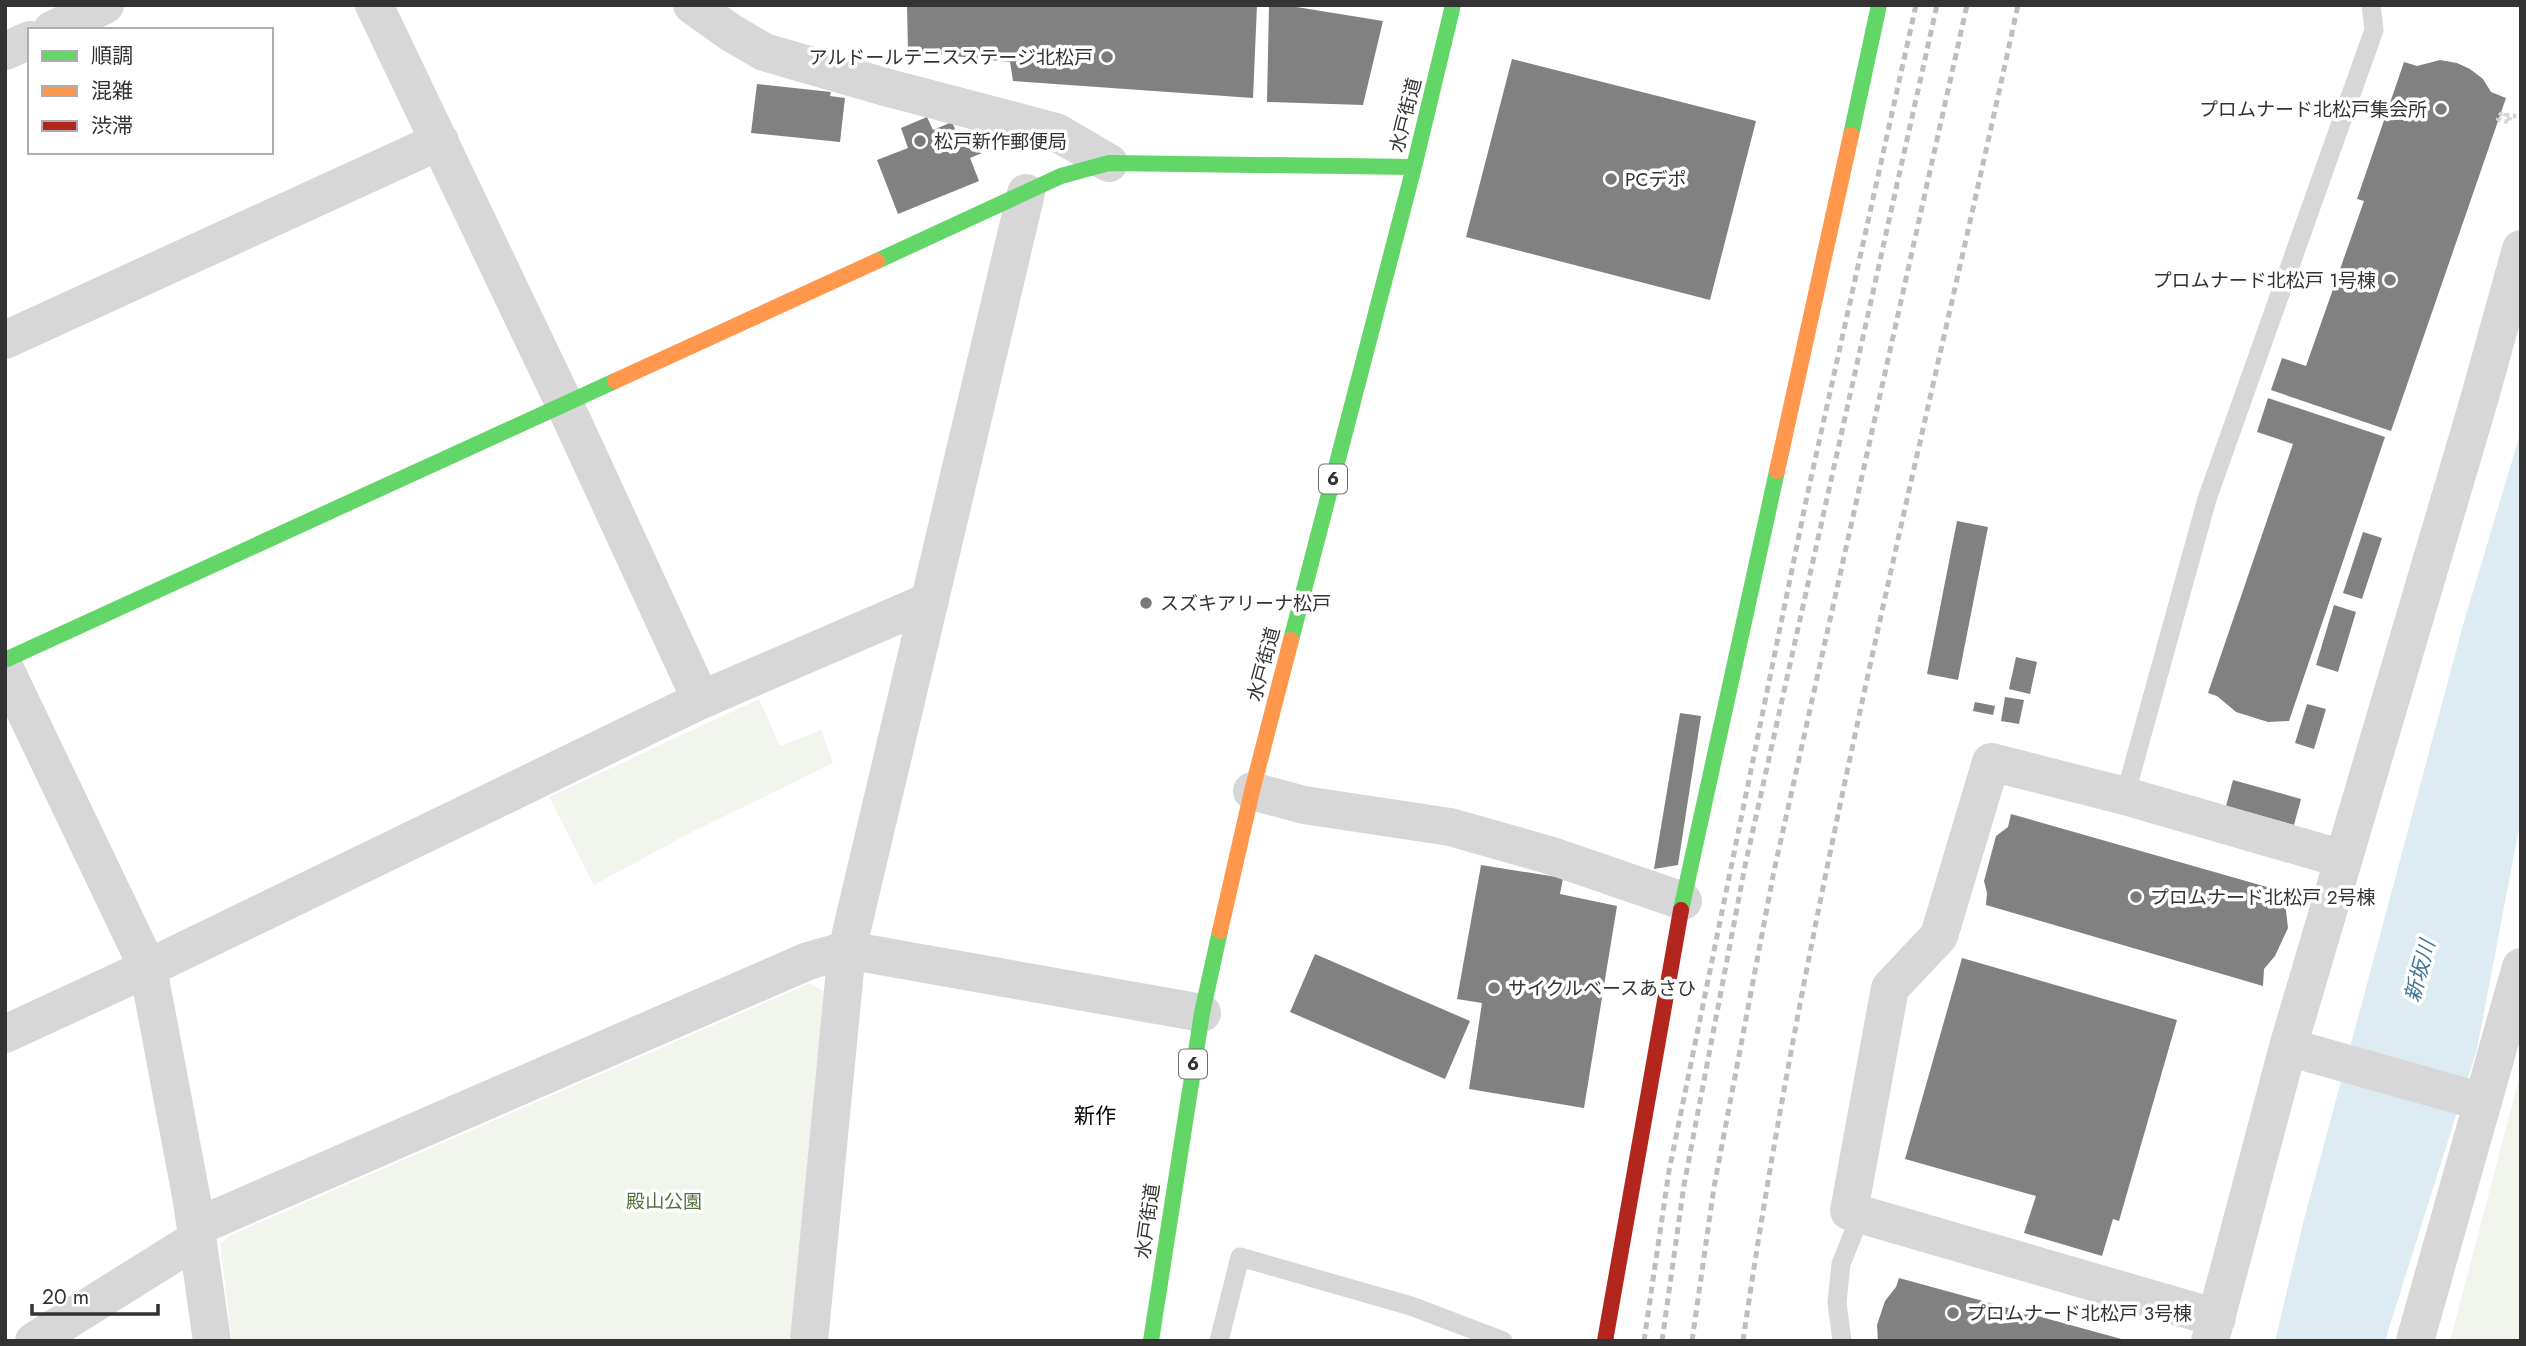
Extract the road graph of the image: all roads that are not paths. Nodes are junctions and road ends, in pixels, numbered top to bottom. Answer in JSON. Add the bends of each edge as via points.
{"nodes":[{"id":1,"x":105,"y":5,"type":"edge"},
{"id":2,"x":374,"y":5,"type":"edge"},
{"id":3,"x":692,"y":5,"type":"edge"},
{"id":4,"x":1453,"y":5,"type":"edge"},
{"id":5,"x":1879,"y":5,"type":"edge"},
{"id":6,"x":2371,"y":5,"type":"edge"},
{"id":7,"x":738,"y":19,"type":"edge"},
{"id":8,"x":56,"y":28,"type":"edge"},
{"id":9,"x":28,"y":41,"type":"edge"},
{"id":10,"x":5,"y":51,"type":"edge"},
{"id":11,"x":440,"y":141,"type":"junction"},
{"id":12,"x":1109,"y":163,"type":"junction"},
{"id":13,"x":1414,"y":167,"type":"junction"},
{"id":14,"x":1026,"y":193,"type":"junction"},
{"id":15,"x":2521,"y":249,"type":"edge"},
{"id":16,"x":5,"y":340,"type":"edge"},
{"id":17,"x":565,"y":405,"type":"junction"},
{"id":18,"x":930,"y":601,"type":"junction"},
{"id":19,"x":5,"y":660,"type":"edge"},
{"id":20,"x":5,"y":669,"type":"edge"},
{"id":21,"x":701,"y":700,"type":"junction"},
{"id":22,"x":1252,"y":791,"type":"junction"},
{"id":23,"x":2125,"y":796,"type":"junction"},
{"id":24,"x":2343,"y":859,"type":"junction"},
{"id":25,"x":1683,"y":901,"type":"junction"},
{"id":26,"x":847,"y":950,"type":"junction"},
{"id":27,"x":2521,"y":967,"type":"edge"},
{"id":28,"x":148,"y":968,"type":"junction"},
{"id":29,"x":1202,"y":1013,"type":"junction"},
{"id":30,"x":5,"y":1034,"type":"edge"},
{"id":31,"x":2288,"y":1047,"type":"junction"},
{"id":32,"x":2483,"y":1102,"type":"junction"},
{"id":33,"x":1861,"y":1214,"type":"junction"},
{"id":34,"x":196,"y":1233,"type":"junction"},
{"id":35,"x":2213,"y":1329,"type":"edge"},
{"id":36,"x":34,"y":1341,"type":"edge"},
{"id":37,"x":212,"y":1341,"type":"edge"},
{"id":38,"x":809,"y":1341,"type":"edge"},
{"id":39,"x":1151,"y":1341,"type":"edge"},
{"id":40,"x":1219,"y":1341,"type":"edge"},
{"id":41,"x":1503,"y":1341,"type":"edge"},
{"id":42,"x":1605,"y":1341,"type":"edge"},
{"id":43,"x":1842,"y":1341,"type":"edge"},
{"id":44,"x":2414,"y":1341,"type":"edge"}],
"edges":[{"from":1,"to":8,"type":"street"},
{"from":2,"to":11,"type":"street"},
{"from":3,"to":7,"type":"street"},
{"from":4,"to":13,"type":"main road","name":"水戸街道","number":"6"},
{"from":5,"to":25,"type":"main road"},
{"from":6,"to":23,"type":"lane","via":[[2374,30],[2207,499]]},
{"from":7,"to":12,"type":"street","via":[[764,52],[1056,132]]},
{"from":9,"to":10,"type":"street"},
{"from":11,"to":16,"type":"street"},
{"from":11,"to":17,"type":"street"},
{"from":12,"to":13,"type":"main road"},
{"from":12,"to":14,"type":"main road","via":[[1061,176]]},
{"from":13,"to":22,"type":"main road","name":"水戸街道","number":"6"},
{"from":14,"to":17,"type":"main road"},
{"from":14,"to":18,"type":"street"},
{"from":15,"to":24,"type":"street"},
{"from":17,"to":19,"type":"main road"},
{"from":17,"to":21,"type":"street"},
{"from":18,"to":21,"type":"street"},
{"from":18,"to":26,"type":"street"},
{"from":20,"to":28,"type":"street"},
{"from":21,"to":28,"type":"street"},
{"from":22,"to":25,"type":"street","via":[[1304,805],[1450,827]]},
{"from":22,"to":29,"type":"main road","name":"水戸街道","number":"6"},
{"from":23,"to":24,"type":"street"},
{"from":23,"to":33,"type":"street","via":[[1991,762],[1939,936],[1890,988],[1849,1211]]},
{"from":24,"to":31,"type":"street"},
{"from":25,"to":42,"type":"main road"},
{"from":26,"to":29,"type":"street"},
{"from":26,"to":34,"type":"street","via":[[808,961]]},
{"from":26,"to":38,"type":"street"},
{"from":27,"to":32,"type":"street"},
{"from":28,"to":30,"type":"street"},
{"from":28,"to":34,"type":"street"},
{"from":29,"to":39,"type":"main road","name":"水戸街道","number":"6"},
{"from":31,"to":32,"type":"street"},
{"from":31,"to":35,"type":"street"},
{"from":32,"to":44,"type":"street"},
{"from":33,"to":35,"type":"street"},
{"from":33,"to":43,"type":"lane","via":[[1841,1264],[1837,1302]]},
{"from":34,"to":36,"type":"street"},
{"from":34,"to":37,"type":"street"},
{"from":40,"to":41,"type":"lane","via":[[1240,1256],[1411,1306]]}]}
